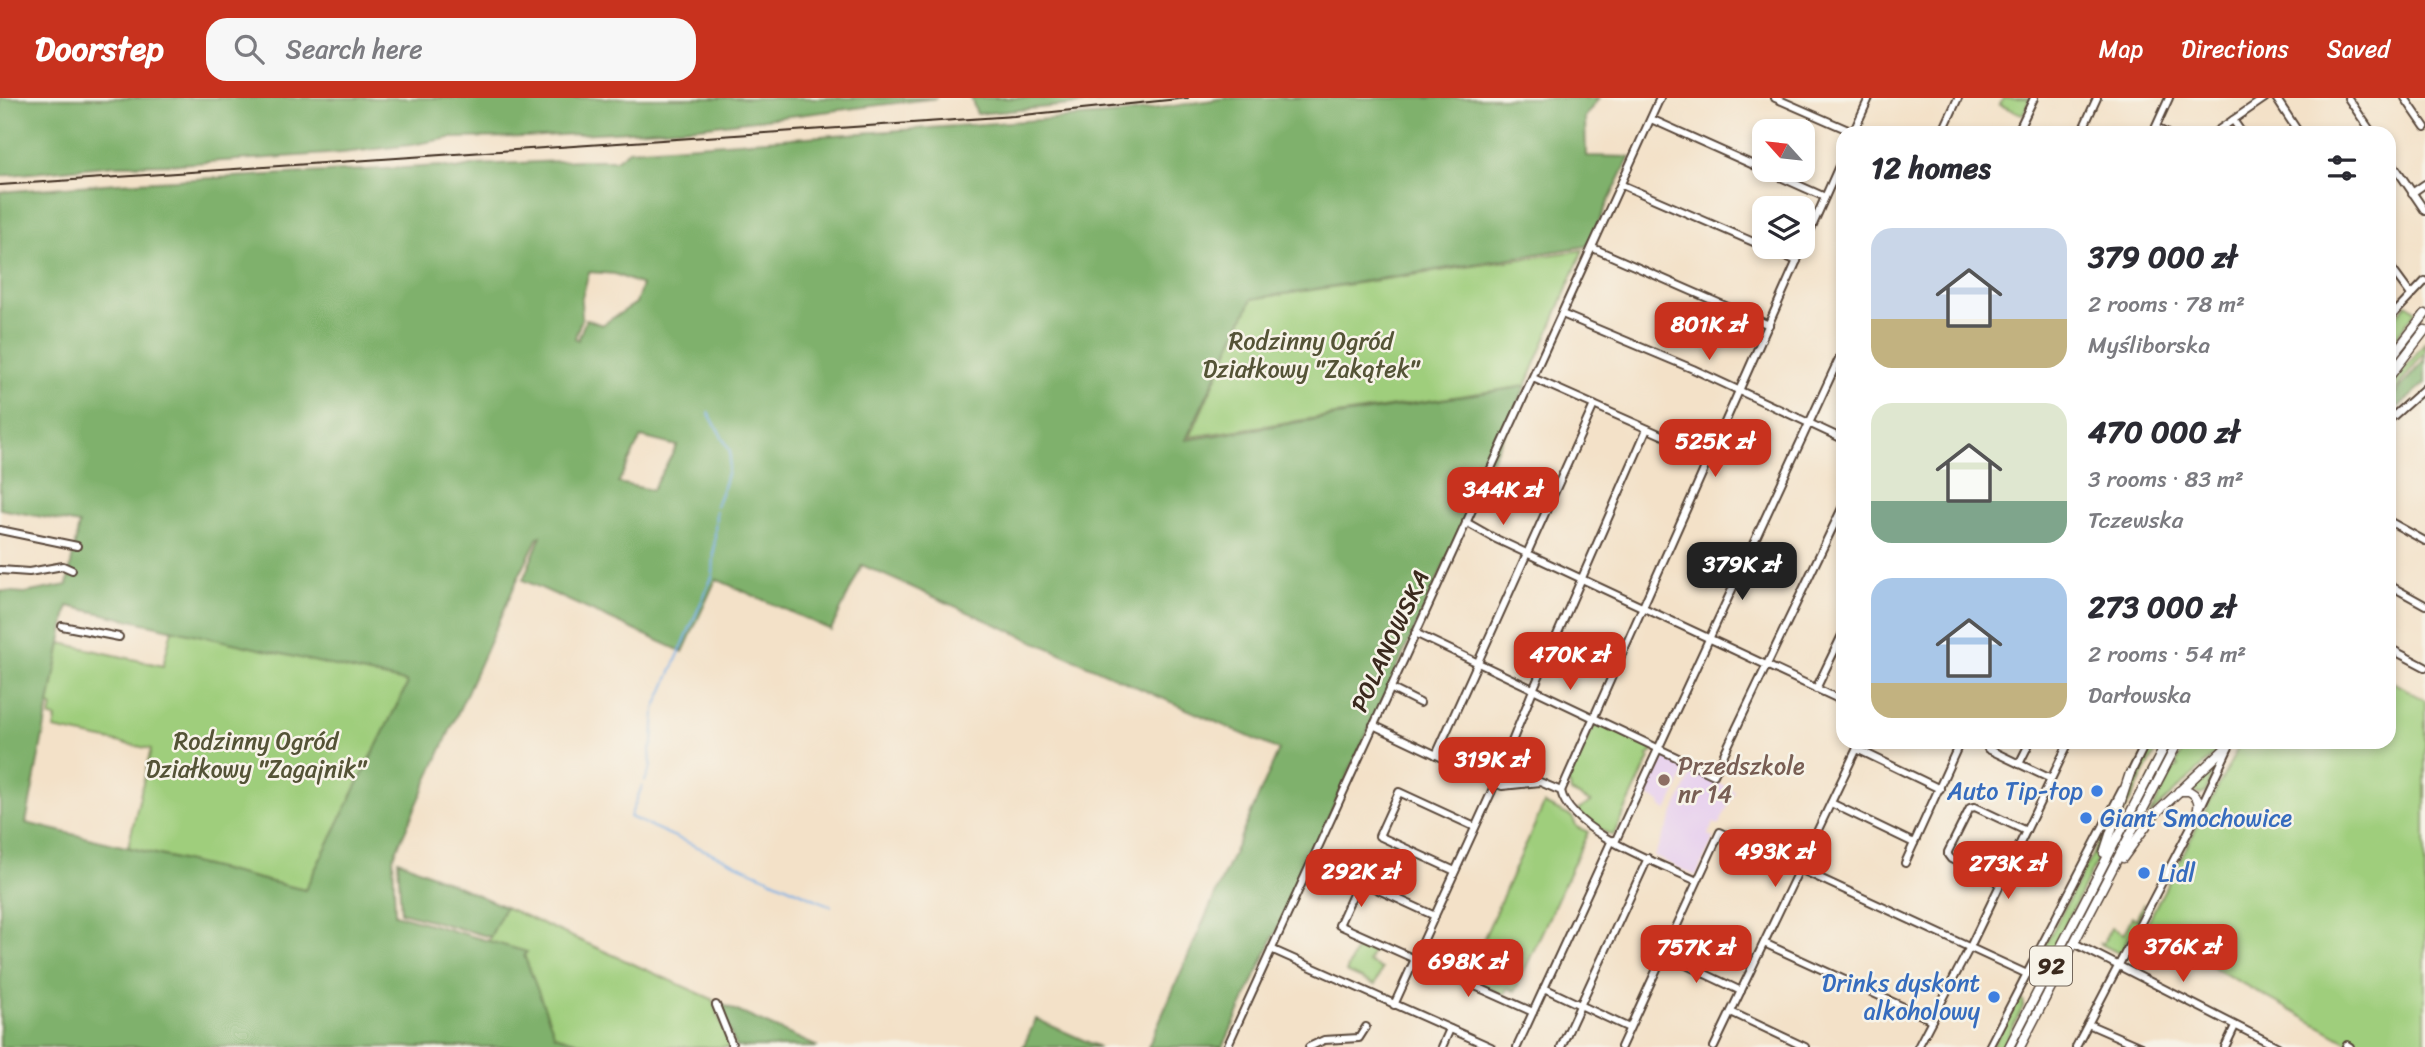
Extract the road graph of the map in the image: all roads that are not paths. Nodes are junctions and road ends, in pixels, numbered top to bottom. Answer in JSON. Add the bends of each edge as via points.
{"nodes":[{"id":1,"x":1660,"y":98,"type":"edge"},
{"id":2,"x":1775,"y":98,"type":"edge"},
{"id":3,"x":1869,"y":98,"type":"edge"},
{"id":4,"x":1958,"y":98,"type":"edge"},
{"id":5,"x":2034,"y":98,"type":"edge"},
{"id":6,"x":2097,"y":98,"type":"edge"},
{"id":7,"x":2169,"y":98,"type":"edge"},
{"id":8,"x":2265,"y":98,"type":"edge"},
{"id":9,"x":2276,"y":98,"type":"edge"},
{"id":10,"x":2348,"y":98,"type":"edge"},
{"id":11,"x":2405,"y":98,"type":"edge"},
{"id":12,"x":1651,"y":120,"type":"junction"},
{"id":13,"x":2233,"y":120,"type":"junction"},
{"id":14,"x":1838,"y":126,"type":"edge"},
{"id":15,"x":1857,"y":126,"type":"edge"},
{"id":16,"x":1945,"y":126,"type":"edge"},
{"id":17,"x":2020,"y":126,"type":"edge"},
{"id":18,"x":2084,"y":126,"type":"edge"},
{"id":19,"x":2157,"y":126,"type":"edge"},
{"id":20,"x":2224,"y":126,"type":"edge"},
{"id":21,"x":2237,"y":126,"type":"edge"},
{"id":22,"x":2294,"y":126,"type":"edge"},
{"id":23,"x":2367,"y":126,"type":"edge"},
{"id":24,"x":2425,"y":127,"type":"edge"},
{"id":25,"x":2396,"y":169,"type":"edge"},
{"id":26,"x":1836,"y":180,"type":"edge"},
{"id":27,"x":2425,"y":184,"type":"edge"},
{"id":28,"x":1622,"y":185,"type":"junction"},
{"id":29,"x":2412,"y":193,"type":"junction"},
{"id":30,"x":1825,"y":197,"type":"junction"},
{"id":31,"x":2425,"y":211,"type":"edge"},
{"id":32,"x":1593,"y":248,"type":"junction"},
{"id":33,"x":1797,"y":261,"type":"junction"},
{"id":34,"x":2396,"y":275,"type":"edge"},
{"id":35,"x":2425,"y":281,"type":"edge"},
{"id":36,"x":2411,"y":295,"type":"junction"},
{"id":37,"x":2396,"y":311,"type":"edge"},
{"id":38,"x":1562,"y":314,"type":"junction"},
{"id":39,"x":2425,"y":314,"type":"edge"},
{"id":40,"x":1769,"y":325,"type":"junction"},
{"id":41,"x":2425,"y":330,"type":"edge"},
{"id":42,"x":2396,"y":351,"type":"edge"},
{"id":43,"x":1836,"y":366,"type":"edge"},
{"id":44,"x":2396,"y":368,"type":"edge"},
{"id":45,"x":1533,"y":378,"type":"junction"},
{"id":46,"x":2425,"y":388,"type":"edge"},
{"id":47,"x":1740,"y":390,"type":"junction"},
{"id":48,"x":1594,"y":405,"type":"junction"},
{"id":49,"x":2396,"y":415,"type":"edge"},
{"id":50,"x":1810,"y":423,"type":"junction"},
{"id":51,"x":1647,"y":429,"type":"junction"},
{"id":52,"x":1836,"y":436,"type":"edge"},
{"id":53,"x":1711,"y":457,"type":"junction"},
{"id":54,"x":1836,"y":521,"type":"edge"},
{"id":55,"x":1466,"y":522,"type":"junction"},
{"id":56,"x":2396,"y":525,"type":"edge"},
{"id":57,"x":0,"y":530,"type":"edge"},
{"id":58,"x":2425,"y":541,"type":"edge"},
{"id":59,"x":77,"y":546,"type":"dead end"},
{"id":60,"x":1529,"y":553,"type":"junction"},
{"id":61,"x":72,"y":569,"type":"dead end"},
{"id":62,"x":0,"y":570,"type":"edge"},
{"id":63,"x":1581,"y":578,"type":"junction"},
{"id":64,"x":2396,"y":589,"type":"edge"},
{"id":65,"x":2425,"y":605,"type":"edge"},
{"id":66,"x":1644,"y":607,"type":"junction"},
{"id":67,"x":62,"y":626,"type":"dead end"},
{"id":68,"x":1415,"y":633,"type":"junction"},
{"id":69,"x":120,"y":637,"type":"dead end"},
{"id":70,"x":1711,"y":638,"type":"junction"},
{"id":71,"x":1836,"y":648,"type":"edge"},
{"id":72,"x":2396,"y":652,"type":"edge"},
{"id":73,"x":1478,"y":663,"type":"junction"},
{"id":74,"x":1767,"y":665,"type":"junction"},
{"id":75,"x":2425,"y":667,"type":"edge"},
{"id":76,"x":1390,"y":688,"type":"junction"},
{"id":77,"x":1816,"y":689,"type":"junction"},
{"id":78,"x":1533,"y":690,"type":"junction"},
{"id":79,"x":1836,"y":699,"type":"edge"},
{"id":80,"x":1420,"y":703,"type":"dead end"},
{"id":81,"x":1595,"y":718,"type":"junction"},
{"id":82,"x":1373,"y":725,"type":"junction"},
{"id":83,"x":1659,"y":748,"type":"junction"},
{"id":84,"x":1858,"y":749,"type":"edge"},
{"id":85,"x":1865,"y":749,"type":"edge"},
{"id":86,"x":1957,"y":749,"type":"edge"},
{"id":87,"x":1988,"y":749,"type":"edge"},
{"id":88,"x":2026,"y":749,"type":"edge"},
{"id":89,"x":2066,"y":749,"type":"edge"},
{"id":90,"x":2142,"y":749,"type":"edge"},
{"id":91,"x":2163,"y":749,"type":"edge"},
{"id":92,"x":2174,"y":749,"type":"edge"},
{"id":93,"x":2224,"y":749,"type":"edge"},
{"id":94,"x":2228,"y":749,"type":"edge"},
{"id":95,"x":1436,"y":755,"type":"junction"},
{"id":96,"x":2019,"y":764,"type":"junction"},
{"id":97,"x":2130,"y":773,"type":"junction"},
{"id":98,"x":2051,"y":779,"type":"junction"},
{"id":99,"x":1495,"y":783,"type":"junction"},
{"id":100,"x":1940,"y":789,"type":"junction"},
{"id":101,"x":1561,"y":791,"type":"junction"},
{"id":102,"x":2179,"y":791,"type":"junction"},
{"id":103,"x":1831,"y":803,"type":"junction"},
{"id":104,"x":2195,"y":819,"type":"junction"},
{"id":105,"x":1475,"y":827,"type":"junction"},
{"id":106,"x":2026,"y":831,"type":"junction"},
{"id":107,"x":1614,"y":841,"type":"junction"},
{"id":108,"x":1914,"y":843,"type":"junction"},
{"id":109,"x":1648,"y":858,"type":"junction"},
{"id":110,"x":1905,"y":863,"type":"dead end"},
{"id":111,"x":1800,"y":869,"type":"junction"},
{"id":112,"x":1455,"y":871,"type":"junction"},
{"id":113,"x":1697,"y":881,"type":"junction"},
{"id":114,"x":2001,"y":883,"type":"junction"},
{"id":115,"x":2092,"y":885,"type":"junction"},
{"id":116,"x":2102,"y":890,"type":"junction"},
{"id":117,"x":1435,"y":916,"type":"junction"},
{"id":118,"x":1764,"y":943,"type":"junction"},
{"id":119,"x":2074,"y":943,"type":"junction"},
{"id":120,"x":1970,"y":947,"type":"junction"},
{"id":121,"x":1271,"y":949,"type":"junction"},
{"id":122,"x":1663,"y":954,"type":"junction"},
{"id":123,"x":1414,"y":960,"type":"junction"},
{"id":124,"x":2118,"y":966,"type":"junction"},
{"id":125,"x":2027,"y":974,"type":"junction"},
{"id":126,"x":1544,"y":988,"type":"junction"},
{"id":127,"x":1741,"y":991,"type":"junction"},
{"id":128,"x":1394,"y":1004,"type":"junction"},
{"id":129,"x":716,"y":1005,"type":"dead end"},
{"id":130,"x":1580,"y":1005,"type":"junction"},
{"id":131,"x":1533,"y":1012,"type":"junction"},
{"id":132,"x":1731,"y":1012,"type":"junction"},
{"id":133,"x":1932,"y":1020,"type":"junction"},
{"id":134,"x":2088,"y":1024,"type":"junction"},
{"id":135,"x":2235,"y":1026,"type":"junction"},
{"id":136,"x":1366,"y":1027,"type":"dead end"},
{"id":137,"x":1629,"y":1028,"type":"junction"},
{"id":138,"x":1450,"y":1029,"type":"junction"},
{"id":139,"x":1312,"y":1046,"type":"edge"},
{"id":140,"x":733,"y":1047,"type":"edge"},
{"id":141,"x":1227,"y":1047,"type":"edge"},
{"id":142,"x":1442,"y":1047,"type":"edge"},
{"id":143,"x":1491,"y":1047,"type":"edge"},
{"id":144,"x":1517,"y":1047,"type":"edge"},
{"id":145,"x":1561,"y":1047,"type":"edge"},
{"id":146,"x":1620,"y":1047,"type":"edge"},
{"id":147,"x":1714,"y":1047,"type":"edge"},
{"id":148,"x":1805,"y":1047,"type":"edge"},
{"id":149,"x":1918,"y":1047,"type":"edge"},
{"id":150,"x":1989,"y":1047,"type":"edge"},
{"id":151,"x":2009,"y":1047,"type":"edge"},
{"id":152,"x":2020,"y":1047,"type":"edge"},
{"id":153,"x":2076,"y":1047,"type":"edge"},
{"id":154,"x":2141,"y":1047,"type":"edge"},
{"id":155,"x":2225,"y":1047,"type":"edge"},
{"id":156,"x":2278,"y":1047,"type":"edge"}],
"edges":[{"from":1,"to":12,"type":"street","name":"POLANOWSKA"},
{"from":2,"to":14,"type":"street"},
{"from":3,"to":15,"type":"street"},
{"from":4,"to":16,"type":"street"},
{"from":5,"to":17,"type":"street"},
{"from":6,"to":18,"type":"street"},
{"from":7,"to":19,"type":"street"},
{"from":8,"to":13,"type":"street"},
{"from":9,"to":22,"type":"street"},
{"from":10,"to":23,"type":"street"},
{"from":11,"to":24,"type":"street"},
{"from":12,"to":28,"type":"street","name":"POLANOWSKA"},
{"from":12,"to":30,"type":"street"},
{"from":13,"to":20,"type":"street"},
{"from":13,"to":21,"type":"street"},
{"from":25,"to":29,"type":"street"},
{"from":26,"to":30,"type":"street"},
{"from":27,"to":29,"type":"street"},
{"from":28,"to":32,"type":"street","name":"POLANOWSKA"},
{"from":28,"to":33,"type":"street"},
{"from":29,"to":31,"type":"street"},
{"from":30,"to":33,"type":"street"},
{"from":32,"to":38,"type":"street","name":"POLANOWSKA"},
{"from":32,"to":40,"type":"street"},
{"from":33,"to":40,"type":"street"},
{"from":34,"to":36,"type":"street"},
{"from":35,"to":36,"type":"street"},
{"from":36,"to":37,"type":"street"},
{"from":38,"to":45,"type":"street","name":"POLANOWSKA"},
{"from":38,"to":47,"type":"street"},
{"from":39,"to":42,"type":"main road"},
{"from":40,"to":47,"type":"street"},
{"from":41,"to":44,"type":"main road"},
{"from":43,"to":50,"type":"street"},
{"from":45,"to":48,"type":"street"},
{"from":45,"to":55,"type":"street","name":"POLANOWSKA"},
{"from":46,"to":49,"type":"street"},
{"from":47,"to":50,"type":"street"},
{"from":47,"to":53,"type":"street"},
{"from":48,"to":51,"type":"street"},
{"from":48,"to":60,"type":"street"},
{"from":50,"to":52,"type":"street"},
{"from":50,"to":70,"type":"street"},
{"from":51,"to":53,"type":"street"},
{"from":51,"to":63,"type":"street"},
{"from":53,"to":66,"type":"street"},
{"from":54,"to":74,"type":"street"},
{"from":55,"to":60,"type":"street"},
{"from":55,"to":68,"type":"street","name":"POLANOWSKA"},
{"from":56,"to":58,"type":"street"},
{"from":57,"to":59,"type":"street"},
{"from":60,"to":63,"type":"street"},
{"from":60,"to":73,"type":"street"},
{"from":61,"to":62,"type":"street"},
{"from":63,"to":66,"type":"street"},
{"from":63,"to":78,"type":"street"},
{"from":64,"to":65,"type":"street"},
{"from":66,"to":70,"type":"street"},
{"from":66,"to":81,"type":"street"},
{"from":67,"to":69,"type":"street"},
{"from":68,"to":73,"type":"street"},
{"from":68,"to":76,"type":"street","name":"POLANOWSKA"},
{"from":70,"to":74,"type":"street"},
{"from":70,"to":83,"type":"street"},
{"from":71,"to":77,"type":"street"},
{"from":72,"to":75,"type":"street"},
{"from":73,"to":78,"type":"street"},
{"from":73,"to":95,"type":"street"},
{"from":74,"to":77,"type":"street"},
{"from":74,"to":83,"type":"street","via":[[1714,775]]},
{"from":76,"to":80,"type":"street"},
{"from":76,"to":82,"type":"street","name":"POLANOWSKA"},
{"from":77,"to":79,"type":"street"},
{"from":78,"to":81,"type":"street"},
{"from":78,"to":99,"type":"street"},
{"from":81,"to":83,"type":"street"},
{"from":81,"to":101,"type":"street"},
{"from":82,"to":95,"type":"street"},
{"from":82,"to":121,"type":"street","name":"POLANOWSKA"},
{"from":83,"to":107,"type":"street"},
{"from":84,"to":103,"type":"street"},
{"from":85,"to":100,"type":"street"},
{"from":86,"to":100,"type":"street"},
{"from":87,"to":96,"type":"street"},
{"from":88,"to":96,"type":"street"},
{"from":89,"to":98,"type":"street"},
{"from":90,"to":97,"type":"street"},
{"from":91,"to":115,"type":"main road","number":"92"},
{"from":92,"to":116,"type":"main road","number":"92"},
{"from":93,"to":102,"type":"main road"},
{"from":94,"to":104,"type":"street"},
{"from":95,"to":99,"type":"street"},
{"from":96,"to":98,"type":"street"},
{"from":97,"to":115,"type":"main road"},
{"from":97,"to":125,"type":"street"},
{"from":98,"to":106,"type":"street"},
{"from":99,"to":101,"type":"street","via":[[1540,782]]},
{"from":99,"to":105,"type":"street"},
{"from":100,"to":108,"type":"street"},
{"from":101,"to":107,"type":"street","via":[[1580,820]]},
{"from":102,"to":104,"type":"main road","via":[[2189,791],[2197,799]]},
{"from":102,"to":116,"type":"main road","via":[[2144,828]]},
{"from":103,"to":108,"type":"street"},
{"from":103,"to":111,"type":"street"},
{"from":104,"to":124,"type":"street"},
{"from":105,"to":112,"type":"street"},
{"from":105,"to":112,"type":"street","via":[[1399,792],[1379,836]]},
{"from":106,"to":114,"type":"street"},
{"from":106,"to":114,"type":"street","via":[[1970,808],[1948,852],[1951,859]]},
{"from":107,"to":109,"type":"street"},
{"from":107,"to":126,"type":"street"},
{"from":108,"to":110,"type":"street"},
{"from":109,"to":113,"type":"street"},
{"from":109,"to":130,"type":"street"},
{"from":111,"to":113,"type":"street","via":[[1720,832]]},
{"from":111,"to":118,"type":"street"},
{"from":111,"to":120,"type":"street"},
{"from":112,"to":117,"type":"street"},
{"from":113,"to":122,"type":"street"},
{"from":114,"to":120,"type":"street"},
{"from":115,"to":151,"type":"main road","number":"92"},
{"from":116,"to":119,"type":"main road","number":"92"},
{"from":117,"to":123,"type":"street"},
{"from":117,"to":123,"type":"street","via":[[1359,881],[1339,925]]},
{"from":118,"to":127,"type":"street"},
{"from":118,"to":133,"type":"street"},
{"from":119,"to":124,"type":"street"},
{"from":119,"to":152,"type":"main road","number":"92"},
{"from":120,"to":125,"type":"street"},
{"from":120,"to":133,"type":"street"},
{"from":121,"to":128,"type":"street"},
{"from":121,"to":141,"type":"street","name":"POLANOWSKA"},
{"from":122,"to":127,"type":"street"},
{"from":122,"to":137,"type":"street"},
{"from":123,"to":128,"type":"street"},
{"from":123,"to":131,"type":"street"},
{"from":124,"to":134,"type":"street"},
{"from":124,"to":135,"type":"street"},
{"from":125,"to":150,"type":"street"},
{"from":126,"to":130,"type":"street"},
{"from":126,"to":131,"type":"street"},
{"from":127,"to":132,"type":"street"},
{"from":128,"to":138,"type":"street"},
{"from":129,"to":140,"type":"street"},
{"from":130,"to":137,"type":"street"},
{"from":130,"to":145,"type":"street"},
{"from":131,"to":144,"type":"street"},
{"from":132,"to":147,"type":"street"},
{"from":132,"to":148,"type":"street"},
{"from":133,"to":149,"type":"street"},
{"from":134,"to":153,"type":"street"},
{"from":134,"to":154,"type":"street"},
{"from":135,"to":155,"type":"street"},
{"from":135,"to":156,"type":"street"},
{"from":136,"to":139,"type":"street","via":[[1359,1038],[1324,1040]]},
{"from":137,"to":146,"type":"street"},
{"from":138,"to":142,"type":"street"},
{"from":138,"to":143,"type":"street"}]}
